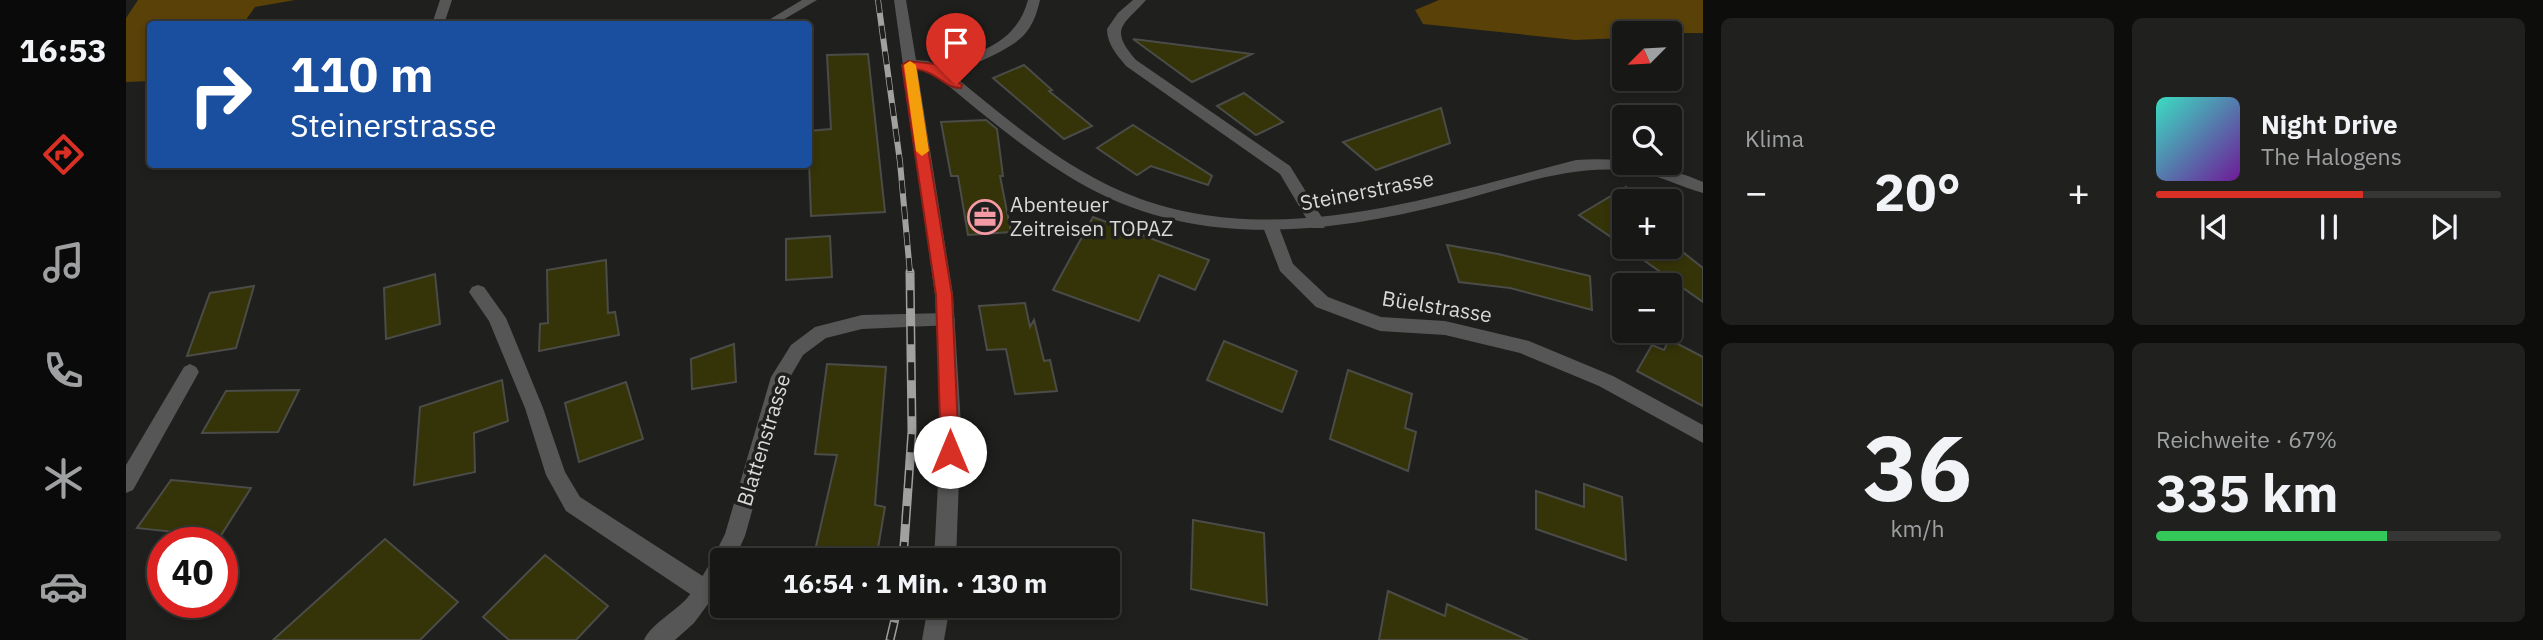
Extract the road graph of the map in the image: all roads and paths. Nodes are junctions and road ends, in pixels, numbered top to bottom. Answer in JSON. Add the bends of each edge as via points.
{"nodes":[{"id":1,"x":446,"y":0,"type":"edge"},
{"id":2,"x":811,"y":0,"type":"edge"},
{"id":3,"x":900,"y":0,"type":"edge"},
{"id":4,"x":1034,"y":0,"type":"edge"},
{"id":5,"x":1140,"y":0,"type":"edge"},
{"id":6,"x":439,"y":21,"type":"edge"},
{"id":7,"x":773,"y":21,"type":"edge"},
{"id":8,"x":908,"y":65,"type":"junction"},
{"id":9,"x":939,"y":71,"type":"junction"},
{"id":10,"x":1703,"y":188,"type":"edge"},
{"id":11,"x":1318,"y":224,"type":"junction"},
{"id":12,"x":1270,"y":227,"type":"junction"},
{"id":13,"x":478,"y":292,"type":"dead end"},
{"id":14,"x":946,"y":320,"type":"junction"},
{"id":15,"x":190,"y":372,"type":"dead end"},
{"id":16,"x":1703,"y":435,"type":"edge"},
{"id":17,"x":126,"y":484,"type":"edge"},
{"id":18,"x":730,"y":548,"type":"edge"},
{"id":19,"x":946,"y":548,"type":"edge"},
{"id":20,"x":710,"y":586,"type":"edge"},
{"id":21,"x":707,"y":592,"type":"junction"},
{"id":22,"x":937,"y":618,"type":"edge"},
{"id":23,"x":655,"y":640,"type":"edge"},
{"id":24,"x":933,"y":640,"type":"edge"}],
"edges":[{"from":1,"to":6,"type":"street"},
{"from":2,"to":7,"type":"street"},
{"from":3,"to":8,"type":"street"},
{"from":4,"to":9,"type":"street","via":[[1017,36]]},
{"from":5,"to":11,"type":"street","via":[[1119,17],[1112,34],[1114,45],[1131,63],[1285,170]]},
{"from":8,"to":9,"type":"street","name":"Steinerstrasse","via":[[923,64]]},
{"from":8,"to":14,"type":"street"},
{"from":9,"to":12,"type":"street","name":"Steinerstrasse","via":[[1050,159],[1120,197],[1199,220]]},
{"from":10,"to":11,"type":"street","name":"Steinerstrasse","via":[[1630,164],[1576,164],[1398,209]]},
{"from":11,"to":12,"type":"street","name":"Steinerstrasse"},
{"from":12,"to":16,"type":"street","name":"Büelstrasse","via":[[1286,267],[1322,302],[1380,324],[1445,328],[1523,345],[1606,381]]},
{"from":13,"to":21,"type":"street","via":[[497,318],[556,475],[573,504]]},
{"from":14,"to":18,"type":"street","name":"Blattenstrasse","via":[[862,322],[821,332],[797,350],[780,377]]},
{"from":14,"to":19,"type":"street","via":[[951,425]]},
{"from":15,"to":17,"type":"street"},
{"from":20,"to":21,"type":"street","name":"Blattenstrasse"},
{"from":21,"to":23,"type":"street","name":"Blattenstrasse","via":[[675,628]]},
{"from":22,"to":24,"type":"street"}]}
